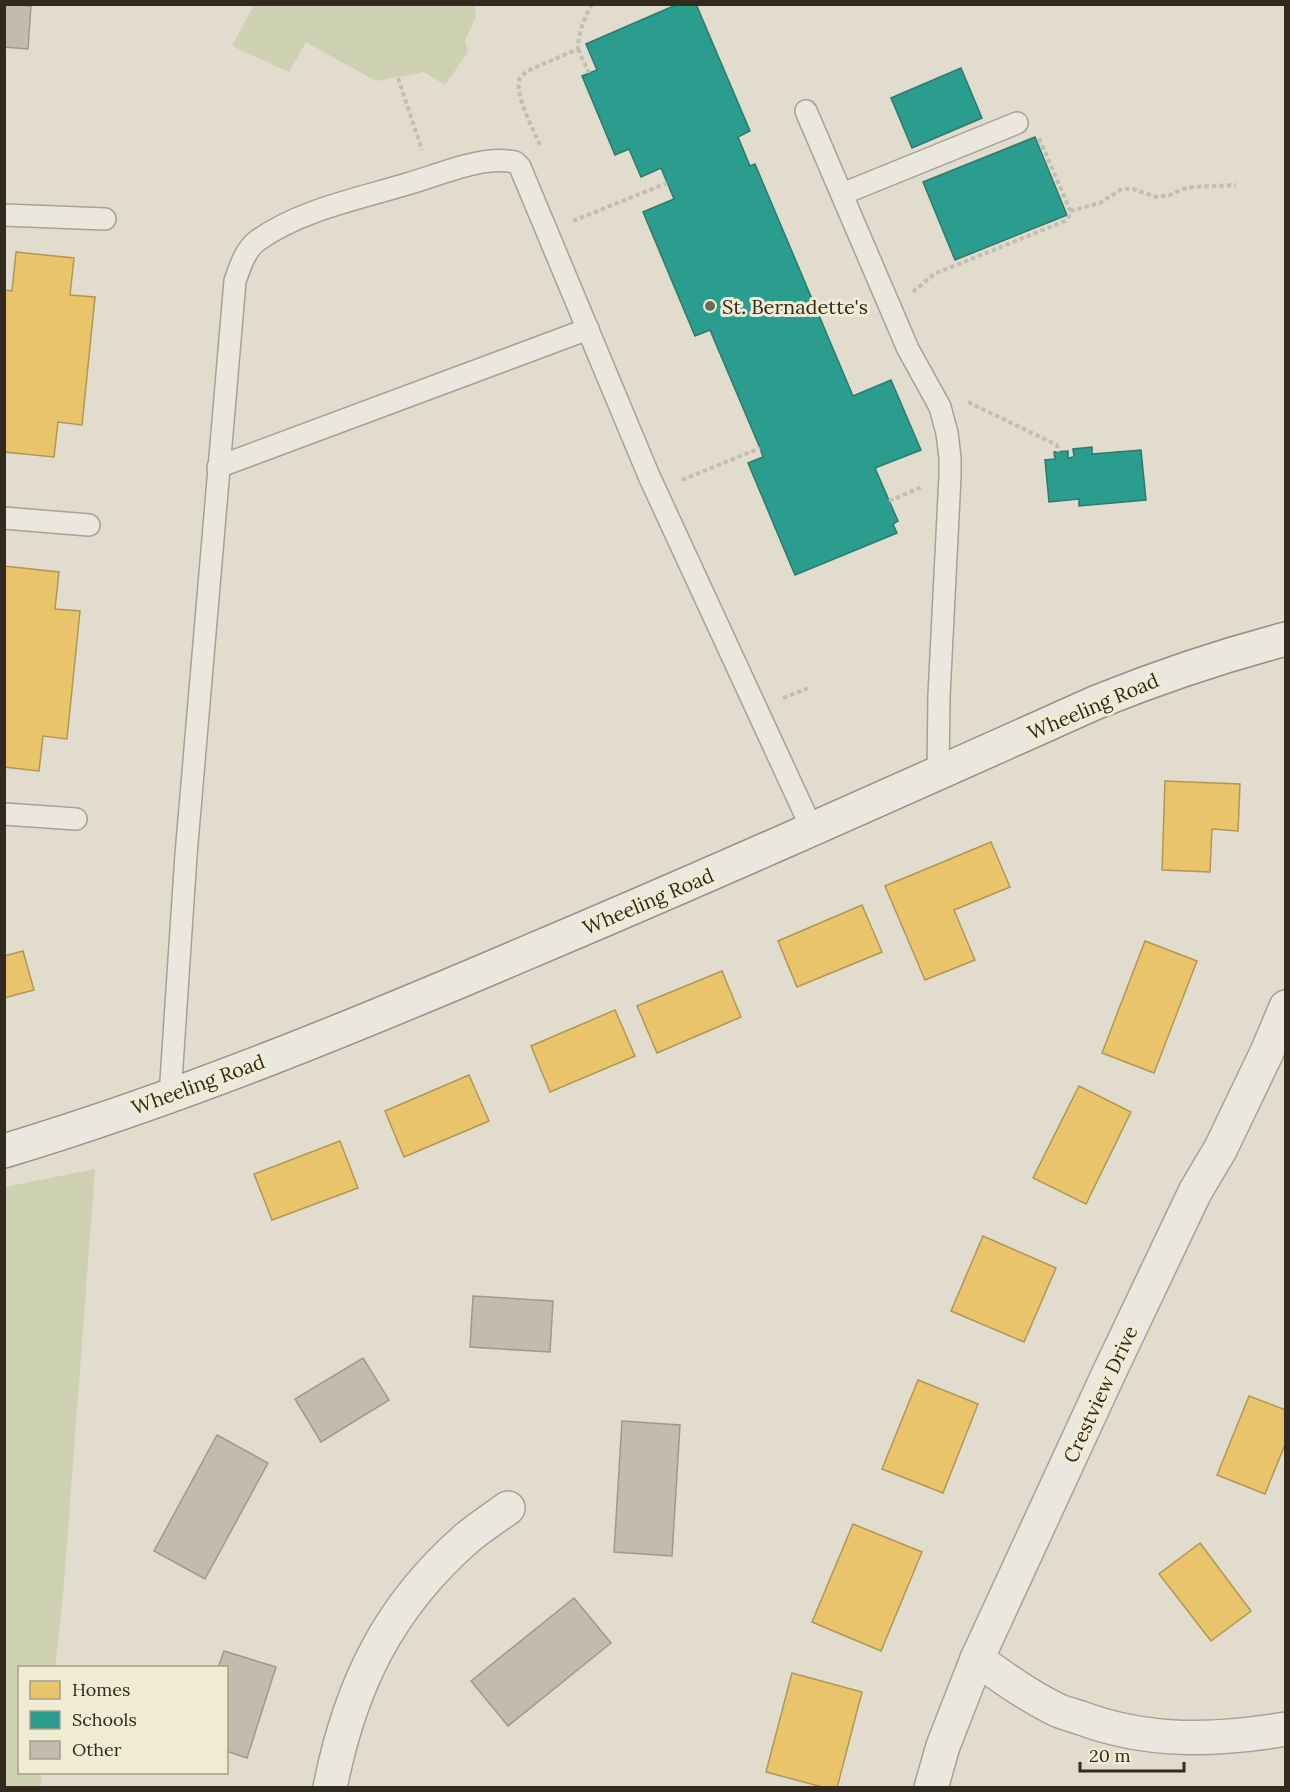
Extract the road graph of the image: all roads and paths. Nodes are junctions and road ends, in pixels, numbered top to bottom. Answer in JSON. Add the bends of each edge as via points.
{"nodes":[{"id":1,"x":592,"y":4,"type":"edge"},
{"id":2,"x":578,"y":49,"type":"junction"},
{"id":3,"x":589,"y":73,"type":"dead end"},
{"id":4,"x":398,"y":78,"type":"dead end"},
{"id":5,"x":806,"y":111,"type":"dead end"},
{"id":6,"x":1017,"y":123,"type":"joint"},
{"id":7,"x":541,"y":147,"type":"dead end"},
{"id":8,"x":432,"y":177,"type":"junction"},
{"id":9,"x":667,"y":183,"type":"dead end"},
{"id":10,"x":1236,"y":185,"type":"dead end"},
{"id":11,"x":842,"y":194,"type":"junction"},
{"id":12,"x":1070,"y":211,"type":"junction"},
{"id":13,"x":4,"y":215,"type":"edge"},
{"id":14,"x":105,"y":219,"type":"dead end"},
{"id":15,"x":572,"y":221,"type":"junction"},
{"id":16,"x":547,"y":231,"type":"junction"},
{"id":17,"x":577,"y":232,"type":"dead end"},
{"id":18,"x":891,"y":309,"type":"junction"},
{"id":19,"x":588,"y":329,"type":"junction"},
{"id":20,"x":936,"y":400,"type":"junction"},
{"id":21,"x":760,"y":448,"type":"dead end"},
{"id":22,"x":1058,"y":452,"type":"dead end"},
{"id":23,"x":218,"y":467,"type":"junction"},
{"id":24,"x":682,"y":480,"type":"junction"},
{"id":25,"x":656,"y":490,"type":"junction"},
{"id":26,"x":686,"y":490,"type":"dead end"},
{"id":27,"x":4,"y":518,"type":"edge"},
{"id":28,"x":89,"y":525,"type":"dead end"},
{"id":29,"x":1286,"y":639,"type":"edge"},
{"id":30,"x":938,"y":773,"type":"junction"},
{"id":31,"x":4,"y":814,"type":"edge"},
{"id":32,"x":76,"y":819,"type":"dead end"},
{"id":33,"x":812,"y":830,"type":"junction"},
{"id":34,"x":1286,"y":1007,"type":"edge"},
{"id":35,"x":1276,"y":1060,"type":"edge"},
{"id":36,"x":170,"y":1096,"type":"junction"},
{"id":37,"x":4,"y":1150,"type":"edge"},
{"id":38,"x":508,"y":1508,"type":"dead end"},
{"id":39,"x":977,"y":1659,"type":"junction"},
{"id":40,"x":1286,"y":1729,"type":"edge"},
{"id":41,"x":330,"y":1788,"type":"edge"},
{"id":42,"x":931,"y":1788,"type":"edge"}],
"edges":[{"from":1,"to":2,"type":"path","via":[[578,37]]},
{"from":2,"to":3,"type":"path"},
{"from":2,"to":7,"type":"path","via":[[520,77],[520,96]]},
{"from":4,"to":8,"type":"path"},
{"from":5,"to":11,"type":"lane"},
{"from":6,"to":11,"type":"lane"},
{"from":6,"to":12,"type":"path","via":[[1037,133]]},
{"from":8,"to":16,"type":"lane","via":[[494,160],[514,162],[520,167]]},
{"from":8,"to":23,"type":"lane","via":[[316,212],[255,243],[235,281]]},
{"from":9,"to":15,"type":"path"},
{"from":10,"to":12,"type":"path","via":[[1193,187],[1156,197],[1122,189],[1100,203]]},
{"from":11,"to":18,"type":"lane"},
{"from":12,"to":18,"type":"path","via":[[1065,220],[934,274]]},
{"from":13,"to":14,"type":"lane"},
{"from":15,"to":16,"type":"path"},
{"from":15,"to":17,"type":"path"},
{"from":16,"to":19,"type":"lane"},
{"from":18,"to":20,"type":"lane"},
{"from":19,"to":23,"type":"lane"},
{"from":19,"to":25,"type":"lane"},
{"from":20,"to":22,"type":"path","via":[[956,397],[1057,445]]},
{"from":20,"to":30,"type":"lane","via":[[950,458]]},
{"from":21,"to":24,"type":"path"},
{"from":23,"to":36,"type":"lane"},
{"from":24,"to":25,"type":"path"},
{"from":24,"to":26,"type":"path"},
{"from":25,"to":33,"type":"lane"},
{"from":27,"to":28,"type":"lane"},
{"from":29,"to":30,"type":"street","name":"Wheeling Road","via":[[1154,679]]},
{"from":30,"to":33,"type":"street","name":"Wheeling Road"},
{"from":31,"to":32,"type":"lane"},
{"from":33,"to":36,"type":"street","name":"Wheeling Road","via":[[439,990]]},
{"from":34,"to":35,"type":"street","name":"Crestview Drive"},
{"from":35,"to":39,"type":"street","name":"Crestview Drive","via":[[1195,1192]]},
{"from":36,"to":37,"type":"street","name":"Wheeling Road"},
{"from":38,"to":41,"type":"street","via":[[431,1573],[393,1620],[353,1699]]},
{"from":39,"to":40,"type":"street","via":[[1057,1710],[1103,1726],[1152,1736],[1203,1739]]},
{"from":39,"to":42,"type":"street","name":"Crestview Drive"}]}
